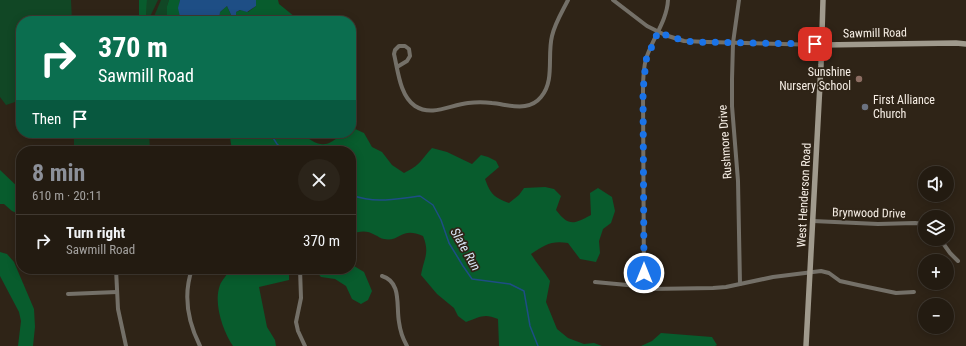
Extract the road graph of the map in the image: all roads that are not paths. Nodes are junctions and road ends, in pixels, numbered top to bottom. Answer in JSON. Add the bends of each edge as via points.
{"nodes":[{"id":1,"x":568,"y":0,"type":"edge"},
{"id":2,"x":613,"y":0,"type":"edge"},
{"id":3,"x":668,"y":0,"type":"edge"},
{"id":4,"x":739,"y":0,"type":"edge"},
{"id":5,"x":823,"y":0,"type":"edge"},
{"id":6,"x":658,"y":32,"type":"junction"},
{"id":7,"x":966,"y":40,"type":"edge"},
{"id":8,"x":956,"y":42,"type":"junction"},
{"id":9,"x":733,"y":43,"type":"junction"},
{"id":10,"x":966,"y":44,"type":"edge"},
{"id":11,"x":822,"y":45,"type":"junction"},
{"id":12,"x":397,"y":67,"type":"junction"},
{"id":13,"x":813,"y":221,"type":"junction"},
{"id":14,"x":918,"y":223,"type":"edge"},
{"id":15,"x":945,"y":246,"type":"edge"},
{"id":16,"x":958,"y":260,"type":"dead end"},
{"id":17,"x":811,"y":272,"type":"junction"},
{"id":18,"x":116,"y":274,"type":"edge"},
{"id":19,"x":190,"y":274,"type":"edge"},
{"id":20,"x":300,"y":274,"type":"edge"},
{"id":21,"x":382,"y":276,"type":"dead end"},
{"id":22,"x":595,"y":282,"type":"dead end"},
{"id":23,"x":740,"y":284,"type":"junction"},
{"id":24,"x":644,"y":287,"type":"junction"},
{"id":25,"x":117,"y":292,"type":"junction"},
{"id":26,"x":914,"y":292,"type":"dead end"},
{"id":27,"x":68,"y":294,"type":"dead end"},
{"id":28,"x":126,"y":346,"type":"edge"},
{"id":29,"x":200,"y":346,"type":"edge"},
{"id":30,"x":304,"y":346,"type":"edge"},
{"id":31,"x":407,"y":346,"type":"edge"},
{"id":32,"x":806,"y":346,"type":"edge"}],
"edges":[{"from":1,"to":12,"type":"street","via":[[552,36],[547,87],[540,99],[530,105],[485,102],[467,103],[436,111],[423,110],[406,96]]},
{"from":2,"to":6,"type":"street","name":"Sawmill Road"},
{"from":3,"to":6,"type":"street"},
{"from":4,"to":9,"type":"street","name":"Rushmore Drive"},
{"from":5,"to":11,"type":"main road","name":"West Henderson Road"},
{"from":6,"to":9,"type":"street","name":"Sawmill Road","via":[[684,41]]},
{"from":6,"to":24,"type":"street","via":[[646,60],[643,91]]},
{"from":7,"to":8,"type":"main road","name":"Sawmill Road"},
{"from":8,"to":10,"type":"main road","name":"Sawmill Road"},
{"from":8,"to":11,"type":"main road","name":"Sawmill Road"},
{"from":9,"to":11,"type":"street","name":"Sawmill Road"},
{"from":9,"to":23,"type":"street","name":"Rushmore Drive","via":[[732,106],[738,181]]},
{"from":11,"to":13,"type":"main road","name":"West Henderson Road"},
{"from":12,"to":12,"type":"street","via":[[410,56],[409,49],[405,46],[399,46],[394,50]]},
{"from":13,"to":14,"type":"street","name":"Brynwood Drive"},
{"from":13,"to":17,"type":"main road","name":"West Henderson Road"},
{"from":15,"to":16,"type":"street"},
{"from":17,"to":23,"type":"street"},
{"from":17,"to":26,"type":"street","via":[[829,272],[840,281],[896,293]]},
{"from":17,"to":32,"type":"main road","name":"West Henderson Road"},
{"from":18,"to":25,"type":"street"},
{"from":19,"to":29,"type":"street","via":[[187,305]]},
{"from":20,"to":30,"type":"street","via":[[296,322]]},
{"from":21,"to":31,"type":"street","via":[[390,280],[395,287],[399,323]]},
{"from":22,"to":24,"type":"street"},
{"from":23,"to":24,"type":"street","via":[[713,288]]},
{"from":25,"to":27,"type":"street"},
{"from":25,"to":28,"type":"street"}]}
